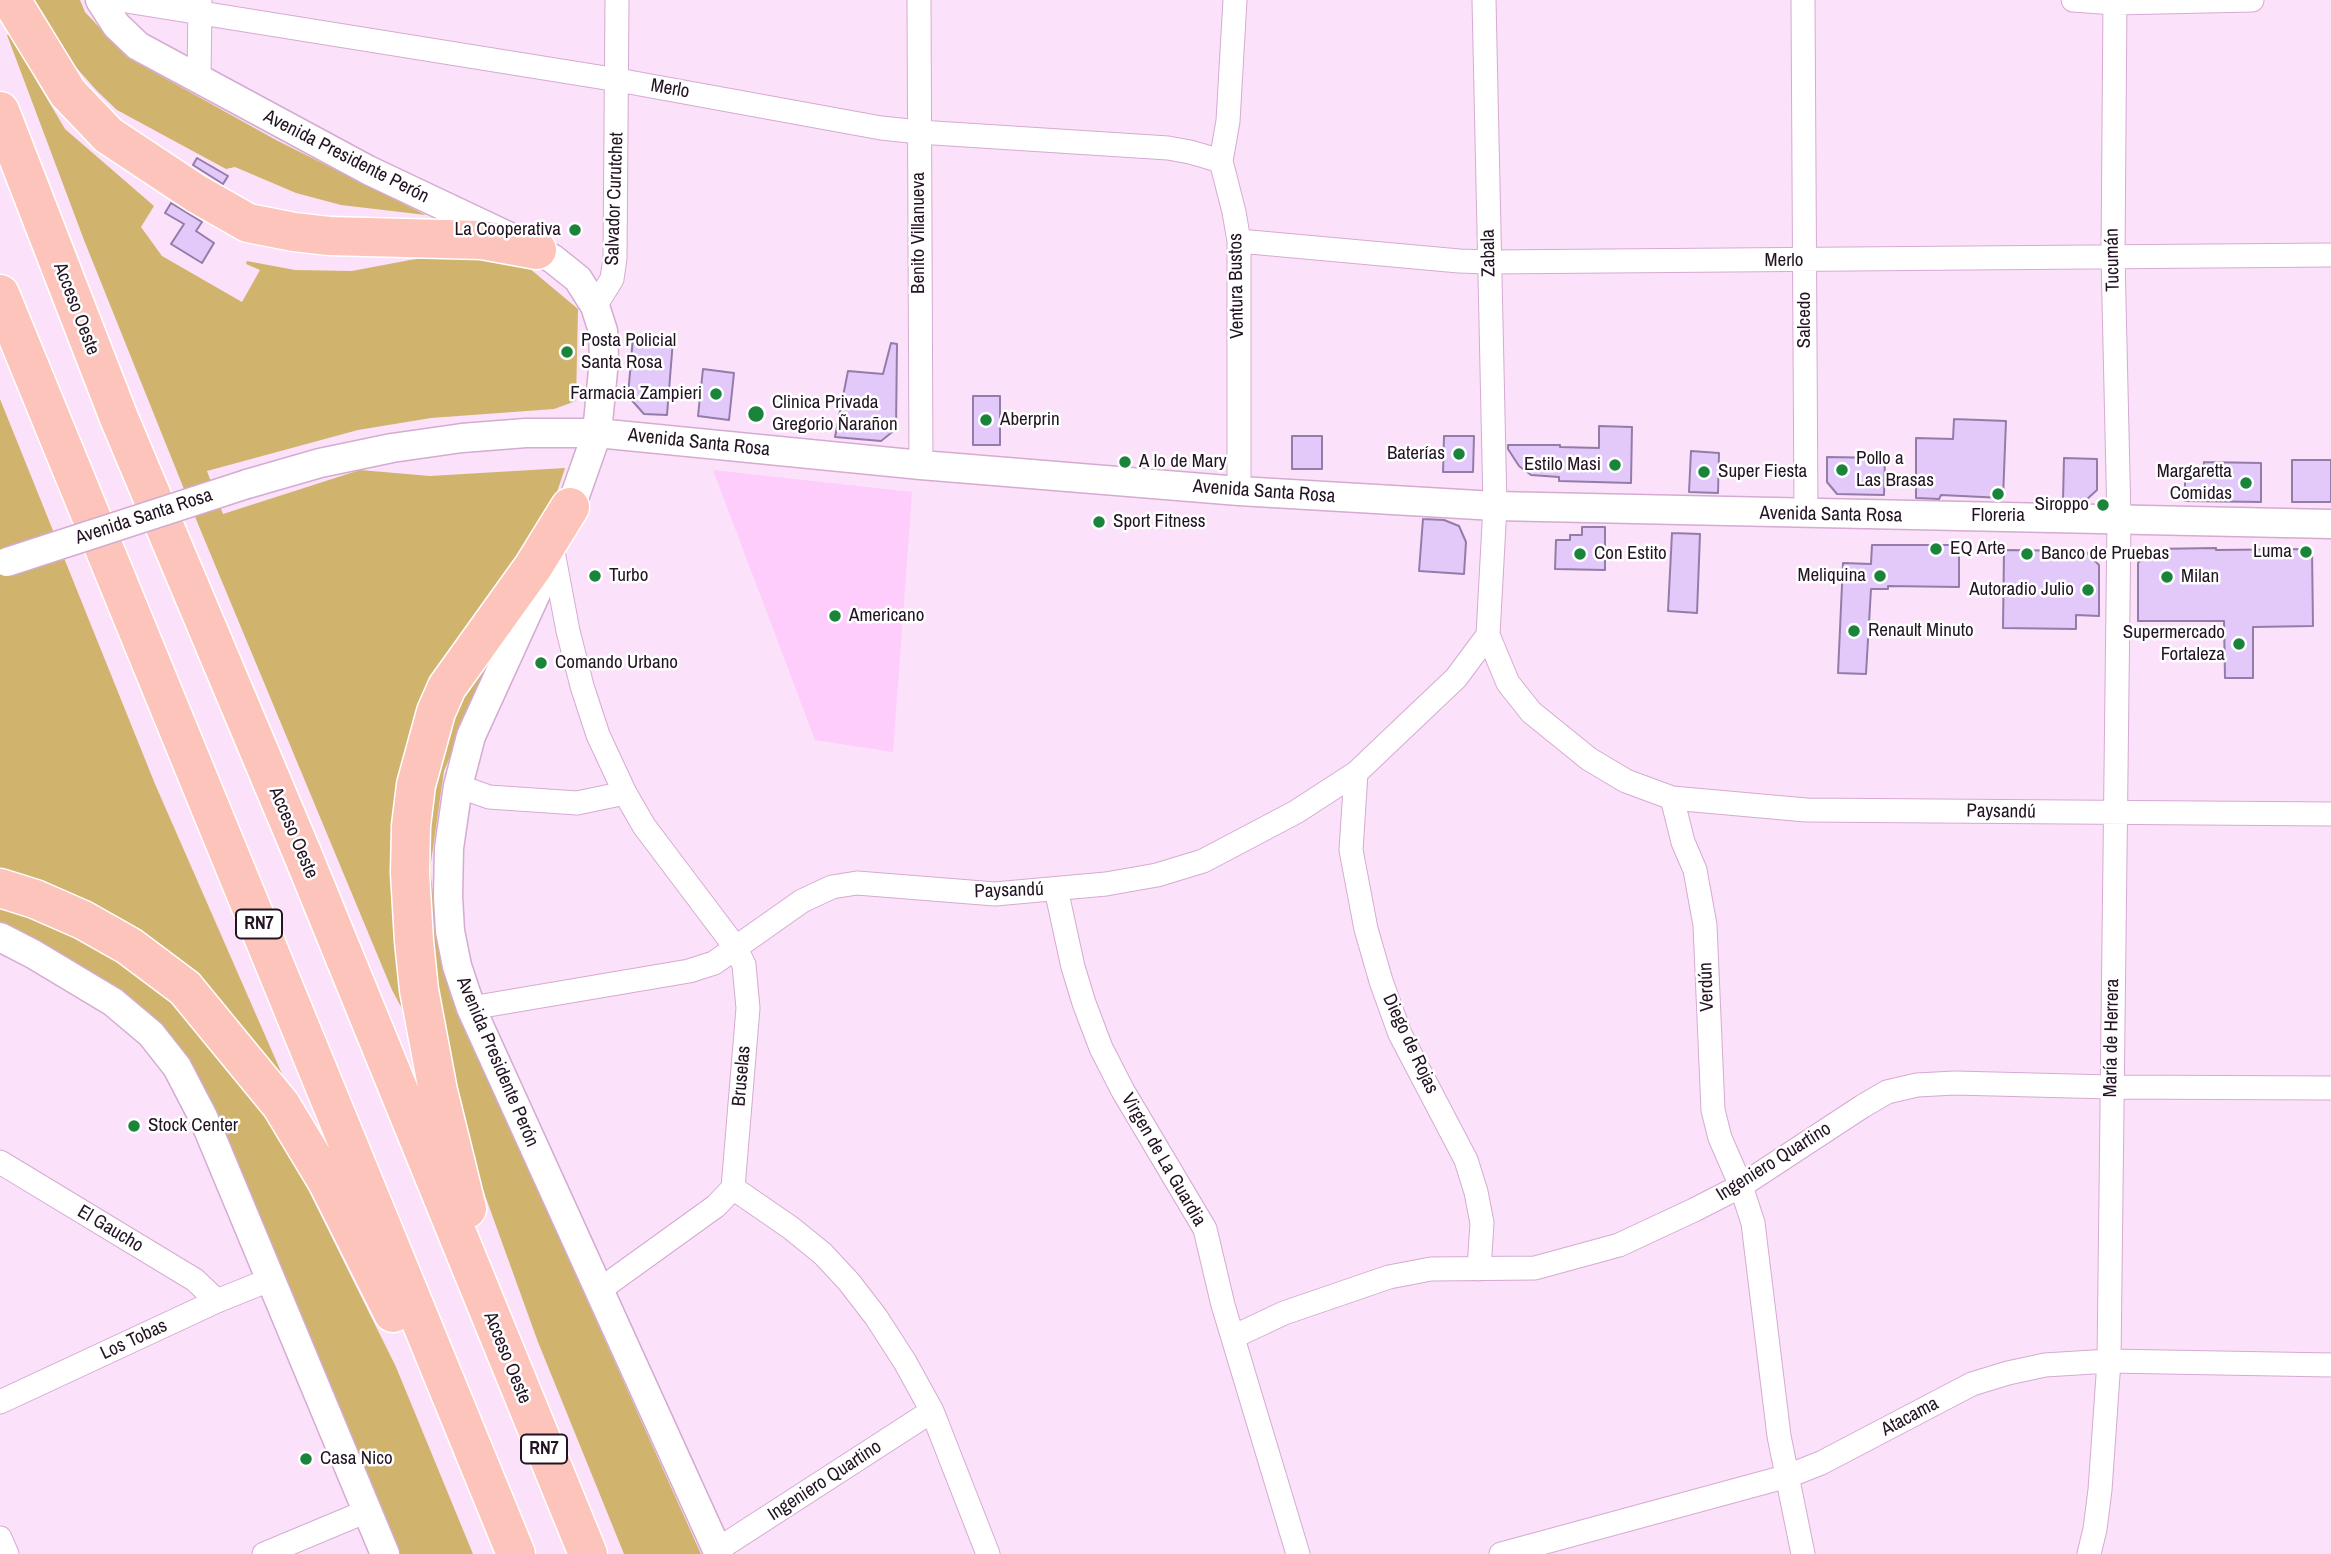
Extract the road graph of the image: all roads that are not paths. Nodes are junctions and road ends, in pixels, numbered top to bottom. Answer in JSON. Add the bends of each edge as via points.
{"nodes":[{"id":1,"x":11,"y":0,"type":"edge"},
{"id":2,"x":100,"y":0,"type":"edge"},
{"id":3,"x":120,"y":0,"type":"edge"},
{"id":4,"x":617,"y":0,"type":"edge"},
{"id":5,"x":919,"y":0,"type":"edge"},
{"id":6,"x":1235,"y":0,"type":"edge"},
{"id":7,"x":1484,"y":0,"type":"edge"},
{"id":8,"x":1803,"y":0,"type":"edge"},
{"id":9,"x":2073,"y":0,"type":"edge"},
{"id":10,"x":2252,"y":0,"type":"edge"},
{"id":11,"x":2115,"y":2,"type":"edge"},
{"id":12,"x":200,"y":7,"type":"edge"},
{"id":13,"x":618,"y":80,"type":"junction"},
{"id":14,"x":199,"y":81,"type":"junction"},
{"id":15,"x":0,"y":111,"type":"edge"},
{"id":16,"x":919,"y":132,"type":"junction"},
{"id":17,"x":1221,"y":161,"type":"junction"},
{"id":18,"x":1239,"y":241,"type":"junction"},
{"id":19,"x":537,"y":250,"type":"junction"},
{"id":20,"x":2331,"y":255,"type":"edge"},
{"id":21,"x":2113,"y":257,"type":"junction"},
{"id":22,"x":1805,"y":261,"type":"junction"},
{"id":23,"x":1489,"y":262,"type":"junction"},
{"id":24,"x":0,"y":294,"type":"edge"},
{"id":25,"x":595,"y":306,"type":"junction"},
{"id":26,"x":597,"y":433,"type":"junction"},
{"id":27,"x":921,"y":465,"type":"junction"},
{"id":28,"x":1239,"y":491,"type":"junction"},
{"id":29,"x":1495,"y":506,"type":"junction"},
{"id":30,"x":570,"y":507,"type":"junction"},
{"id":31,"x":1806,"y":514,"type":"junction"},
{"id":32,"x":2119,"y":520,"type":"junction"},
{"id":33,"x":2331,"y":524,"type":"edge"},
{"id":34,"x":554,"y":557,"type":"junction"},
{"id":35,"x":4,"y":563,"type":"edge"},
{"id":36,"x":1488,"y":635,"type":"junction"},
{"id":37,"x":1356,"y":773,"type":"junction"},
{"id":38,"x":458,"y":786,"type":"junction"},
{"id":39,"x":625,"y":793,"type":"junction"},
{"id":40,"x":1672,"y":798,"type":"junction"},
{"id":41,"x":2116,"y":813,"type":"junction"},
{"id":42,"x":2331,"y":814,"type":"edge"},
{"id":43,"x":0,"y":888,"type":"edge"},
{"id":44,"x":1056,"y":889,"type":"junction"},
{"id":45,"x":0,"y":937,"type":"edge"},
{"id":46,"x":736,"y":948,"type":"junction"},
{"id":47,"x":471,"y":1008,"type":"junction"},
{"id":48,"x":2111,"y":1087,"type":"junction"},
{"id":49,"x":2331,"y":1088,"type":"edge"},
{"id":50,"x":0,"y":1162,"type":"edge"},
{"id":51,"x":1741,"y":1186,"type":"junction"},
{"id":52,"x":733,"y":1188,"type":"junction"},
{"id":53,"x":1479,"y":1269,"type":"junction"},
{"id":54,"x":269,"y":1280,"type":"junction"},
{"id":55,"x":598,"y":1291,"type":"junction"},
{"id":56,"x":217,"y":1301,"type":"junction"},
{"id":57,"x":1233,"y":1337,"type":"junction"},
{"id":58,"x":501,"y":1344,"type":"junction"},
{"id":59,"x":2109,"y":1361,"type":"junction"},
{"id":60,"x":2331,"y":1365,"type":"edge"},
{"id":61,"x":0,"y":1402,"type":"edge"},
{"id":62,"x":932,"y":1411,"type":"junction"},
{"id":63,"x":1788,"y":1476,"type":"junction"},
{"id":64,"x":367,"y":1511,"type":"junction"},
{"id":65,"x":0,"y":1538,"type":"edge"},
{"id":66,"x":1557,"y":1547,"type":"edge"},
{"id":67,"x":718,"y":1552,"type":"edge"},
{"id":68,"x":7,"y":1554,"type":"edge"},
{"id":69,"x":264,"y":1554,"type":"edge"},
{"id":70,"x":385,"y":1554,"type":"edge"},
{"id":71,"x":516,"y":1554,"type":"edge"},
{"id":72,"x":588,"y":1554,"type":"edge"},
{"id":73,"x":988,"y":1554,"type":"edge"},
{"id":74,"x":1298,"y":1554,"type":"edge"},
{"id":75,"x":1502,"y":1554,"type":"edge"},
{"id":76,"x":1803,"y":1554,"type":"edge"},
{"id":77,"x":2089,"y":1554,"type":"edge"}],
"edges":[{"from":1,"to":19,"type":"highway","via":[[68,93],[108,135],[248,223],[329,236],[482,240]]},
{"from":2,"to":14,"type":"street","name":"Avenida Presidente Perón","via":[[116,25],[138,46]]},
{"from":3,"to":12,"type":"street","name":"Merlo"},
{"from":4,"to":13,"type":"street","name":"Salvador Curutchet"},
{"from":5,"to":16,"type":"street","name":"Benito Villanueva"},
{"from":6,"to":17,"type":"street","name":"Ventura Bustos","via":[[1228,121]]},
{"from":7,"to":23,"type":"street","name":"Zabala"},
{"from":8,"to":22,"type":"street","name":"Salcedo"},
{"from":9,"to":11,"type":"street"},
{"from":10,"to":11,"type":"street"},
{"from":11,"to":21,"type":"street","name":"Tucumán"},
{"from":12,"to":13,"type":"street","name":"Merlo"},
{"from":12,"to":14,"type":"street"},
{"from":13,"to":16,"type":"street","name":"Merlo"},
{"from":13,"to":25,"type":"street","name":"Salvador Curutchet","via":[[615,257],[612,279]]},
{"from":14,"to":19,"type":"street","name":"Avenida Presidente Perón","via":[[368,170]]},
{"from":15,"to":58,"type":"highway","name":"Acceso Oeste","number":"RN7","via":[[119,418]]},
{"from":16,"to":17,"type":"street","name":"Merlo","via":[[1168,148]]},
{"from":16,"to":27,"type":"street","name":"Benito Villanueva"},
{"from":17,"to":18,"type":"street","name":"Ventura Bustos"},
{"from":18,"to":23,"type":"street","name":"Merlo"},
{"from":18,"to":28,"type":"street","name":"Ventura Bustos"},
{"from":19,"to":25,"type":"street","name":"Avenida Presidente Perón","via":[[578,279]]},
{"from":20,"to":21,"type":"street","name":"Merlo"},
{"from":21,"to":22,"type":"street","name":"Merlo"},
{"from":21,"to":32,"type":"street","name":"Tucumán"},
{"from":22,"to":23,"type":"street","name":"Merlo"},
{"from":22,"to":31,"type":"street","name":"Salcedo"},
{"from":23,"to":29,"type":"street","name":"Zabala"},
{"from":24,"to":71,"type":"highway","number":"RN7"},
{"from":25,"to":26,"type":"street","via":[[603,331],[604,359]]},
{"from":26,"to":27,"type":"street","name":"Avenida Santa Rosa"},
{"from":26,"to":30,"type":"street","name":"Avenida Presidente Perón"},
{"from":26,"to":35,"type":"street","name":"Avenida Santa Rosa","bridge":true,"via":[[462,439],[320,463]]},
{"from":27,"to":28,"type":"street","name":"Avenida Santa Rosa"},
{"from":28,"to":29,"type":"street","name":"Avenida Santa Rosa"},
{"from":29,"to":31,"type":"street","name":"Avenida Santa Rosa"},
{"from":29,"to":36,"type":"street"},
{"from":30,"to":34,"type":"street","name":"Avenida Presidente Perón"},
{"from":30,"to":58,"type":"highway","via":[[447,687],[427,742],[411,826],[419,990],[438,1091]]},
{"from":31,"to":32,"type":"street","name":"Avenida Santa Rosa"},
{"from":32,"to":33,"type":"street","name":"Avenida Santa Rosa"},
{"from":32,"to":41,"type":"street","name":"María de Herrera"},
{"from":34,"to":38,"type":"street","name":"Avenida Presidente Perón","via":[[471,736]]},
{"from":34,"to":39,"type":"street","name":"Bruselas","via":[[582,686]]},
{"from":36,"to":37,"type":"street","name":"Paysandú","via":[[1456,678]]},
{"from":36,"to":40,"type":"street","via":[[1508,683],[1531,712],[1589,759],[1626,781]]},
{"from":37,"to":44,"type":"street","name":"Paysandú","via":[[1296,812],[1203,861],[1157,875]]},
{"from":37,"to":53,"type":"street","name":"Diego de Rojas","via":[[1352,850],[1367,929],[1400,1034],[1466,1160],[1482,1223]]},
{"from":38,"to":39,"type":"street","via":[[489,797],[577,803]]},
{"from":38,"to":47,"type":"street","name":"Avenida Presidente Perón","via":[[447,896],[457,966]]},
{"from":39,"to":46,"type":"street","name":"Bruselas","via":[[644,826]]},
{"from":40,"to":41,"type":"street","name":"Paysandú","via":[[1806,810]]},
{"from":40,"to":51,"type":"street","name":"Verdún","via":[[1695,870],[1705,925],[1713,1110],[1723,1148]]},
{"from":41,"to":42,"type":"street","name":"Paysandú"},
{"from":41,"to":48,"type":"street","name":"María de Herrera"},
{"from":43,"to":71,"type":"highway","via":[[83,920],[130,946],[185,988],[281,1105],[328,1183]]},
{"from":44,"to":46,"type":"street","name":"Paysandú","via":[[995,894],[858,883],[832,887],[802,901]]},
{"from":44,"to":57,"type":"street","name":"Virgen de La Guardia","via":[[1073,967],[1101,1048],[1205,1229]]},
{"from":45,"to":54,"type":"street","via":[[113,1002],[151,1034],[177,1067],[203,1117]]},
{"from":46,"to":47,"type":"street","name":"Paysandú","via":[[714,963],[689,971]]},
{"from":46,"to":52,"type":"street","name":"Bruselas","via":[[744,965],[748,1008]]},
{"from":47,"to":55,"type":"street","name":"Avenida Presidente Perón"},
{"from":48,"to":49,"type":"street","name":"Ingeniero Quartino"},
{"from":48,"to":51,"type":"street","name":"Ingeniero Quartino","via":[[1955,1083],[1887,1092]]},
{"from":48,"to":59,"type":"street","name":"María de Herrera"},
{"from":50,"to":56,"type":"street","name":"El Gaucho","via":[[195,1280]]},
{"from":51,"to":53,"type":"street","name":"Ingeniero Quartino","via":[[1619,1245],[1535,1268]]},
{"from":51,"to":63,"type":"street","name":"Verdún","via":[[1753,1223],[1772,1389]]},
{"from":52,"to":55,"type":"street","via":[[716,1206]]},
{"from":52,"to":62,"type":"street","via":[[791,1228],[849,1282],[905,1362]]},
{"from":53,"to":57,"type":"street","name":"Ingeniero Quartino","via":[[1432,1269],[1389,1277],[1284,1313]]},
{"from":54,"to":56,"type":"street","name":"Los Tobas"},
{"from":54,"to":64,"type":"street"},
{"from":55,"to":67,"type":"street","name":"Avenida Presidente Perón"},
{"from":56,"to":61,"type":"street","name":"Los Tobas"},
{"from":57,"to":74,"type":"street","name":"Virgen de La Guardia"},
{"from":58,"to":72,"type":"highway","name":"Acceso Oeste","number":"RN7"},
{"from":59,"to":60,"type":"street","name":"Atacama"},
{"from":59,"to":63,"type":"street","name":"Atacama","via":[[2045,1365],[1972,1384]]},
{"from":59,"to":77,"type":"street","name":"María de Herrera","via":[[2100,1490]]},
{"from":62,"to":67,"type":"street","name":"Ingeniero Quartino"},
{"from":62,"to":73,"type":"street"},
{"from":63,"to":66,"type":"street","name":"Atacama"},
{"from":63,"to":76,"type":"street","name":"Verdún"},
{"from":64,"to":69,"type":"street"},
{"from":64,"to":70,"type":"street"},
{"from":65,"to":68,"type":"street"},
{"from":66,"to":75,"type":"street","name":"Atacama"}]}
